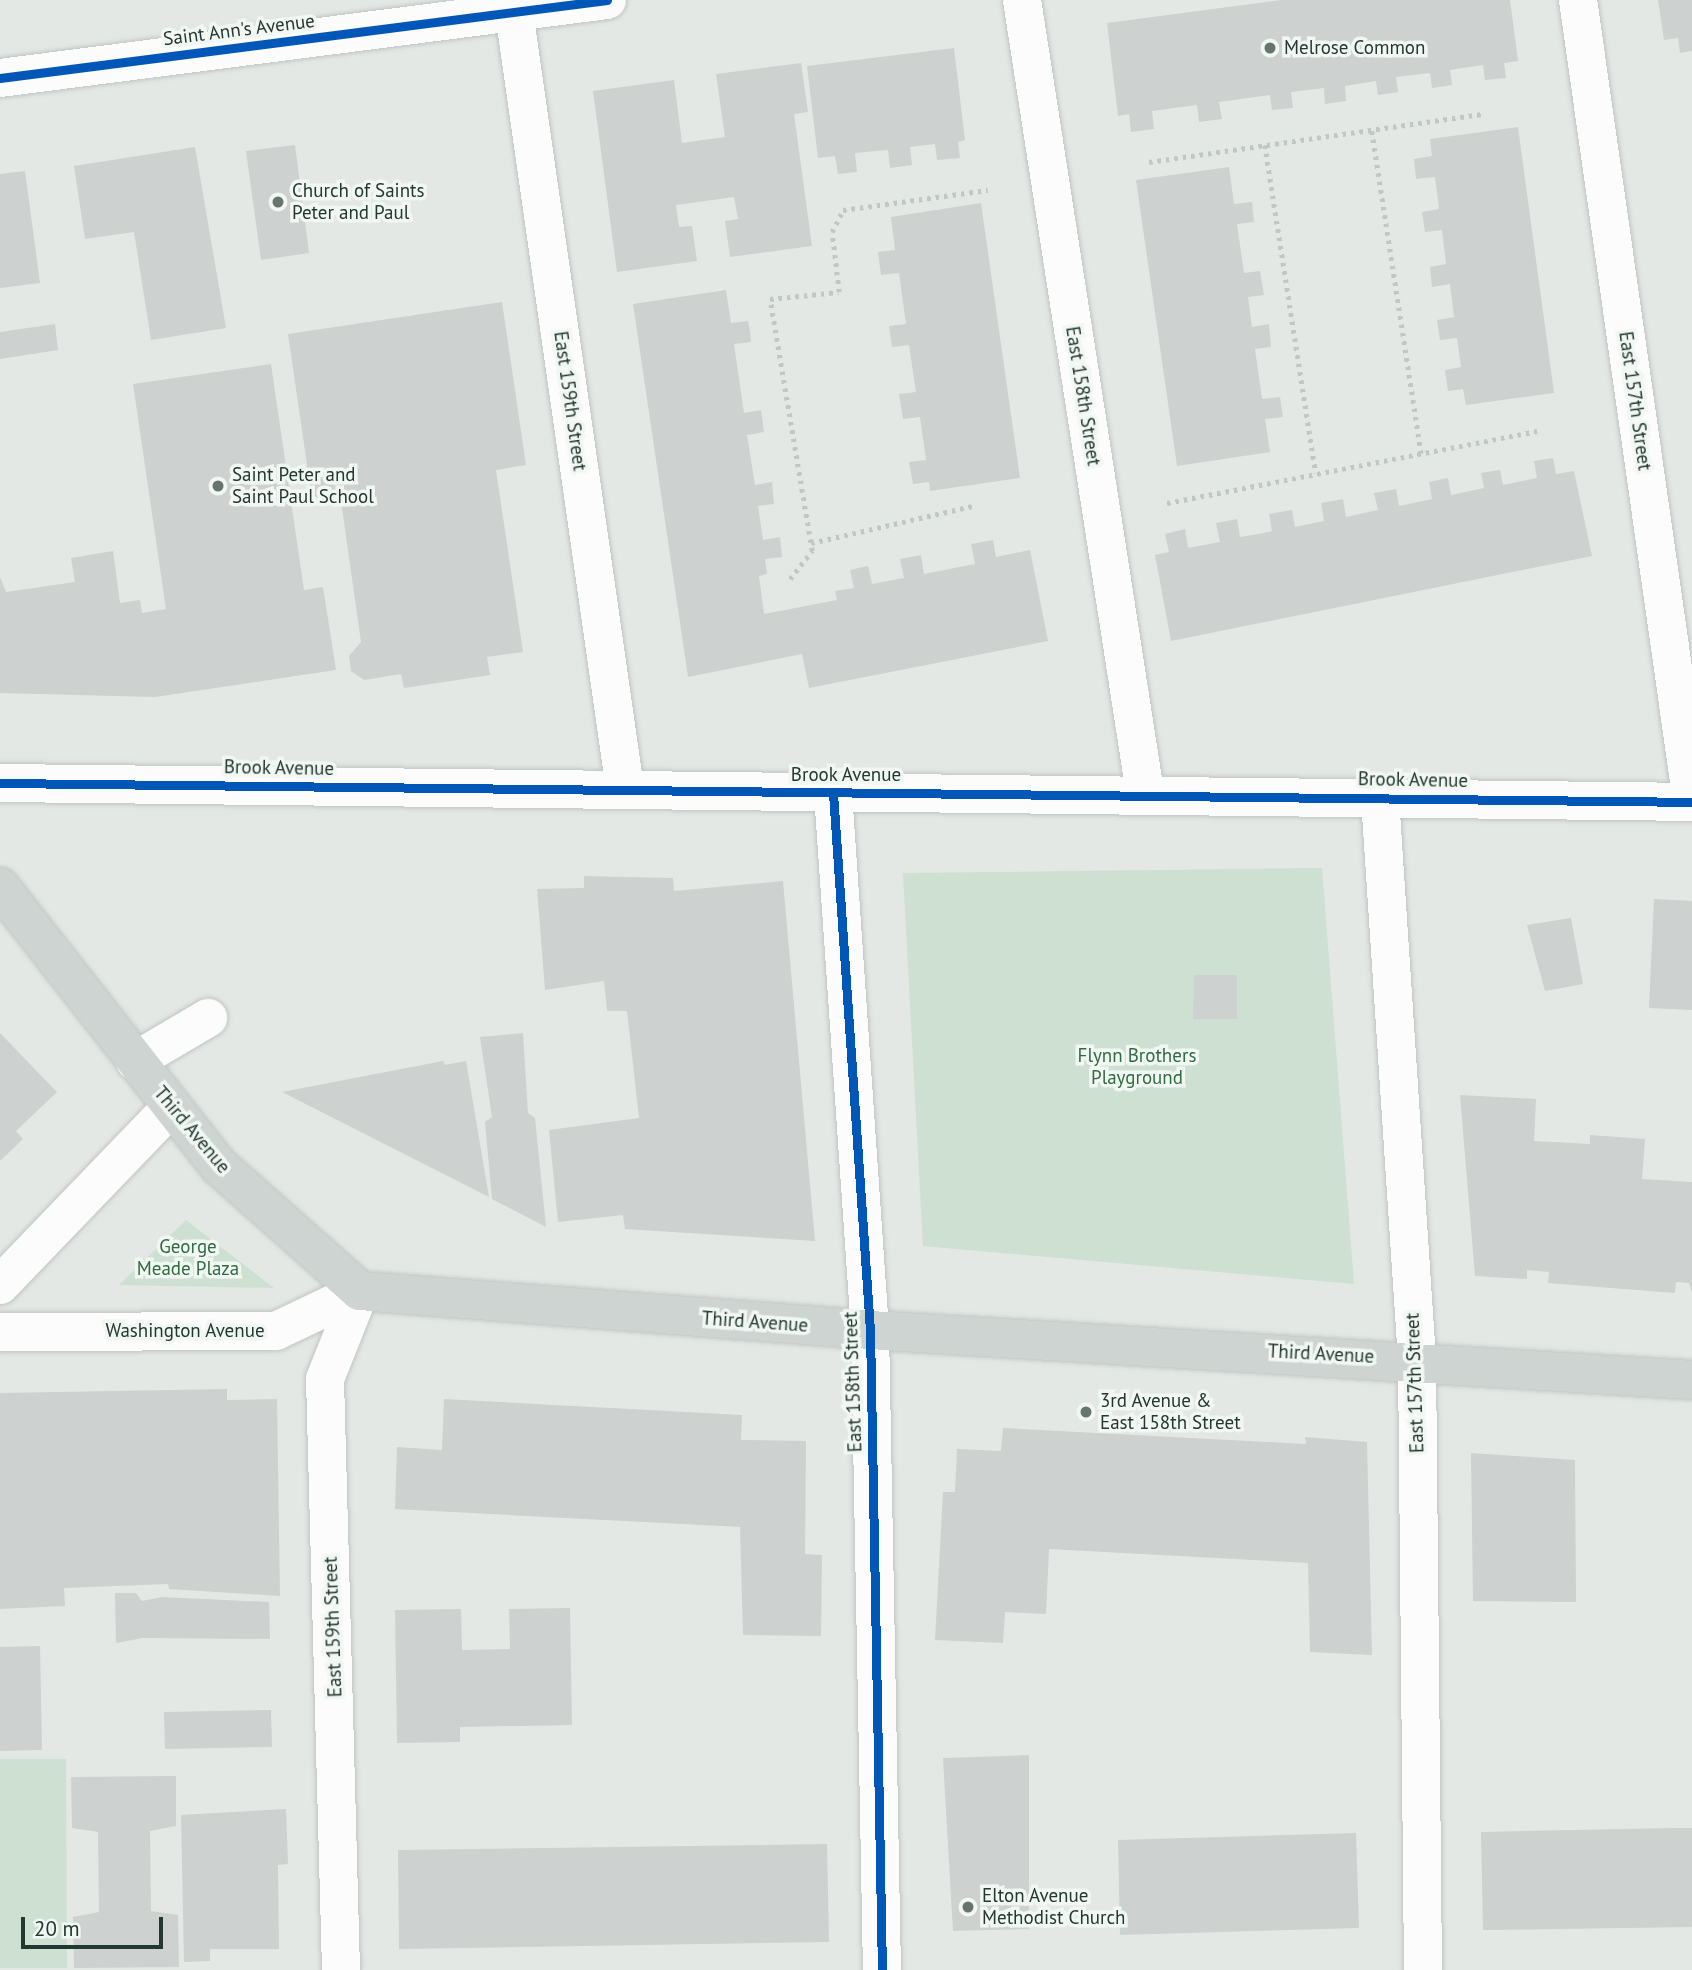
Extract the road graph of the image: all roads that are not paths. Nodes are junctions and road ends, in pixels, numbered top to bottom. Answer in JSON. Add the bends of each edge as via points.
{"nodes":[{"id":1,"x":607,"y":0,"type":"edge"},
{"id":2,"x":1021,"y":0,"type":"edge"},
{"id":3,"x":1578,"y":0,"type":"edge"},
{"id":4,"x":514,"y":12,"type":"junction"},
{"id":5,"x":0,"y":78,"type":"edge"},
{"id":6,"x":0,"y":783,"type":"edge"},
{"id":7,"x":625,"y":789,"type":"junction"},
{"id":8,"x":833,"y":793,"type":"junction"},
{"id":9,"x":1144,"y":793,"type":"junction"},
{"id":10,"x":1380,"y":797,"type":"junction"},
{"id":11,"x":1692,"y":802,"type":"edge"},
{"id":12,"x":0,"y":887,"type":"edge"},
{"id":13,"x":208,"y":1018,"type":"dead end"},
{"id":14,"x":135,"y":1061,"type":"junction"},
{"id":15,"x":171,"y":1107,"type":"junction"},
{"id":16,"x":0,"y":1285,"type":"edge"},
{"id":17,"x":360,"y":1291,"type":"junction"},
{"id":18,"x":870,"y":1330,"type":"junction"},
{"id":19,"x":0,"y":1332,"type":"edge"},
{"id":20,"x":1417,"y":1359,"type":"junction"},
{"id":21,"x":1692,"y":1380,"type":"edge"},
{"id":22,"x":341,"y":1970,"type":"edge"},
{"id":23,"x":882,"y":1970,"type":"edge"},
{"id":24,"x":1423,"y":1970,"type":"edge"}],
"edges":[{"from":1,"to":4,"type":"street","name":"Saint Ann's Avenue"},
{"from":2,"to":9,"type":"street","name":"East 158th Street"},
{"from":3,"to":11,"type":"street","name":"East 157th Street"},
{"from":4,"to":5,"type":"street","name":"Saint Ann's Avenue"},
{"from":4,"to":7,"type":"street","name":"East 159th Street"},
{"from":6,"to":7,"type":"street","name":"Brook Avenue"},
{"from":7,"to":8,"type":"street","name":"Brook Avenue"},
{"from":8,"to":9,"type":"street","name":"Brook Avenue"},
{"from":8,"to":18,"type":"street","name":"East 158th Street"},
{"from":9,"to":10,"type":"street","name":"Brook Avenue"},
{"from":10,"to":11,"type":"street","name":"Brook Avenue"},
{"from":10,"to":20,"type":"street","name":"East 157th Street"},
{"from":12,"to":14,"type":"main road","name":"Third Avenue"},
{"from":13,"to":14,"type":"street"},
{"from":14,"to":15,"type":"main road","name":"Third Avenue"},
{"from":15,"to":16,"type":"street"},
{"from":15,"to":17,"type":"main road","name":"Third Avenue","via":[[219,1166]]},
{"from":17,"to":18,"type":"main road","name":"Third Avenue"},
{"from":17,"to":19,"type":"street","name":"Washington Avenue","via":[[276,1331]]},
{"from":17,"to":22,"type":"street","name":"East 159th Street","via":[[325,1379]]},
{"from":18,"to":20,"type":"main road","name":"Third Avenue"},
{"from":18,"to":23,"type":"street","name":"East 158th Street"},
{"from":20,"to":21,"type":"main road","name":"Third Avenue"},
{"from":20,"to":24,"type":"street","name":"East 157th Street"}]}
